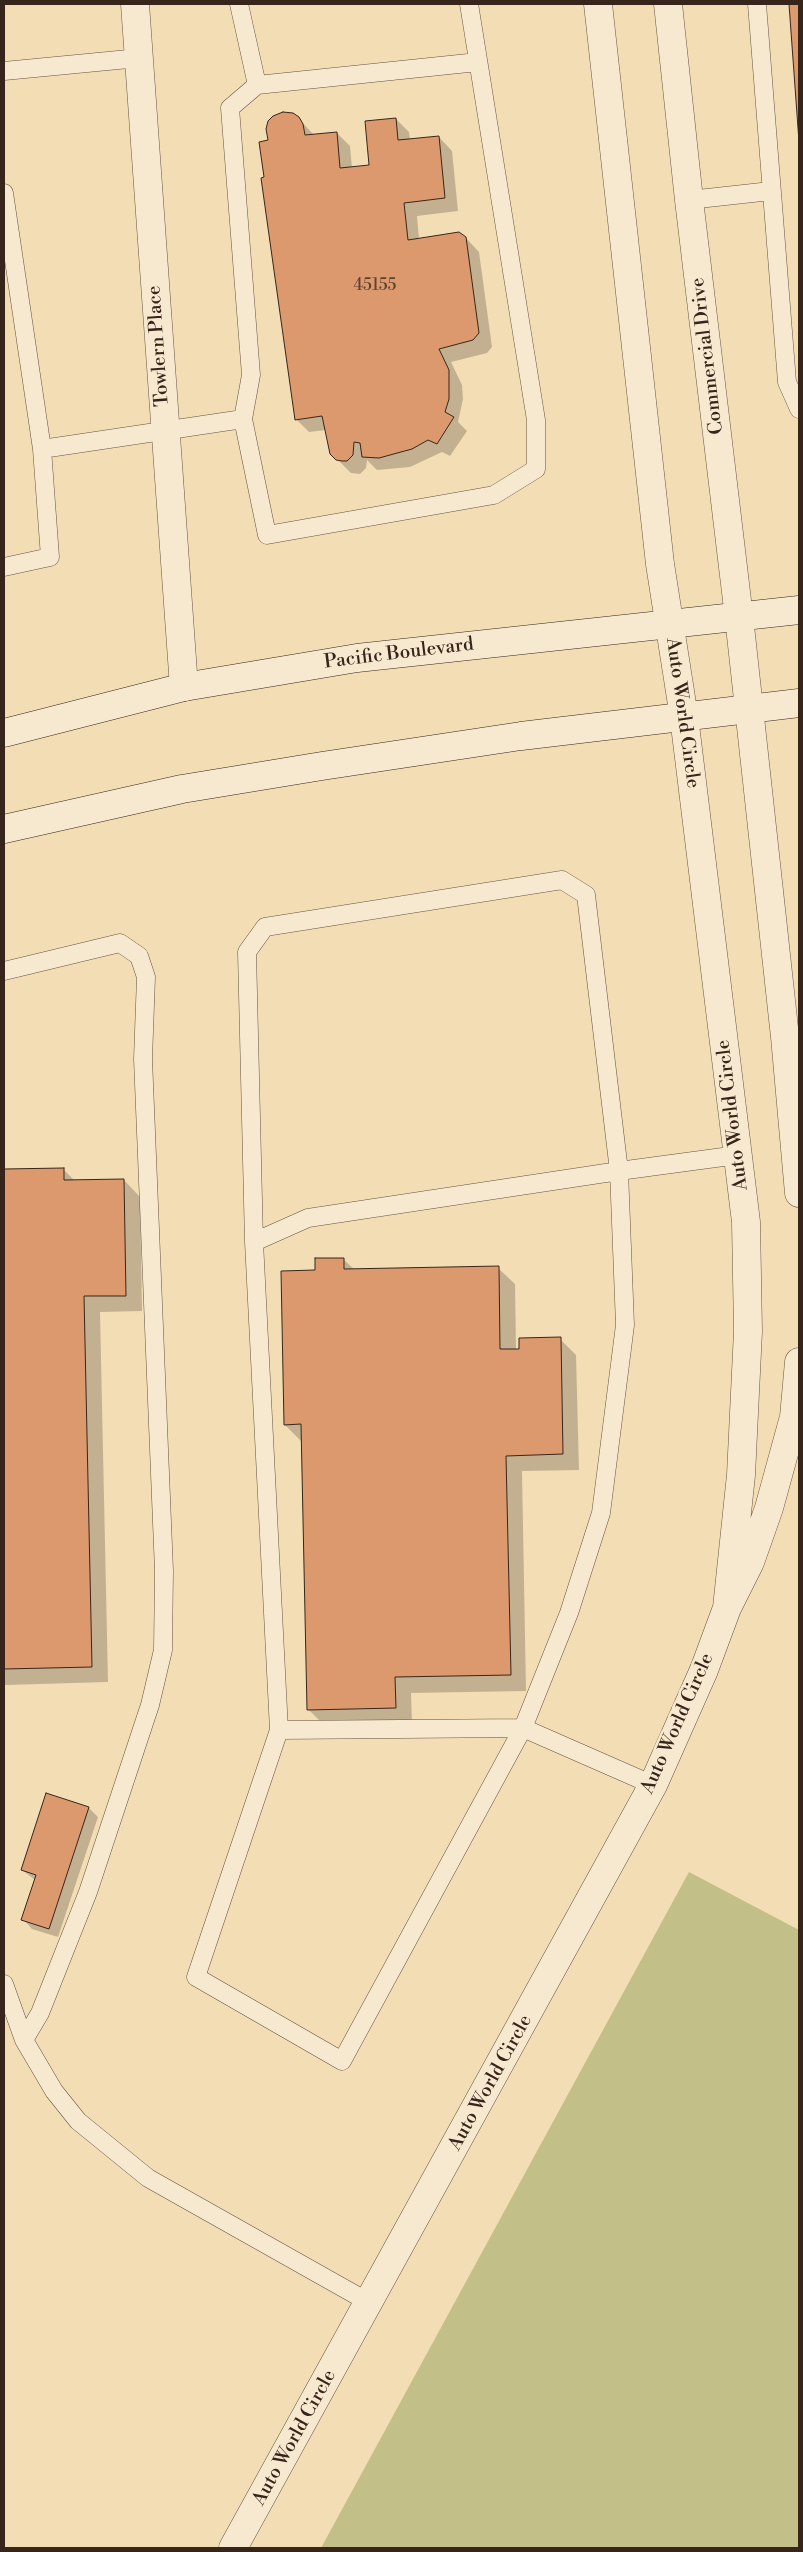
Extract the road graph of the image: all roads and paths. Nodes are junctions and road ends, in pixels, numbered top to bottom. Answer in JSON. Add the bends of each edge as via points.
{"nodes":[{"id":1,"x":135,"y":4,"type":"edge"},
{"id":2,"x":239,"y":4,"type":"edge"},
{"id":3,"x":469,"y":4,"type":"edge"},
{"id":4,"x":598,"y":4,"type":"edge"},
{"id":5,"x":668,"y":4,"type":"edge"},
{"id":6,"x":757,"y":4,"type":"edge"},
{"id":7,"x":139,"y":58,"type":"junction"},
{"id":8,"x":478,"y":62,"type":"junction"},
{"id":9,"x":4,"y":71,"type":"edge"},
{"id":10,"x":257,"y":85,"type":"junction"},
{"id":11,"x":772,"y":192,"type":"junction"},
{"id":12,"x":4,"y":193,"type":"edge"},
{"id":13,"x":689,"y":200,"type":"junction"},
{"id":14,"x":799,"y":408,"type":"edge"},
{"id":15,"x":243,"y":419,"type":"junction"},
{"id":16,"x":165,"y":430,"type":"junction"},
{"id":17,"x":42,"y":448,"type":"junction"},
{"id":18,"x":4,"y":567,"type":"edge"},
{"id":19,"x":799,"y":610,"type":"edge"},
{"id":20,"x":739,"y":617,"type":"junction"},
{"id":21,"x":670,"y":625,"type":"junction"},
{"id":22,"x":184,"y":687,"type":"junction"},
{"id":23,"x":799,"y":703,"type":"edge"},
{"id":24,"x":749,"y":708,"type":"junction"},
{"id":25,"x":684,"y":716,"type":"junction"},
{"id":26,"x":4,"y":733,"type":"edge"},
{"id":27,"x":4,"y":829,"type":"edge"},
{"id":28,"x":4,"y":971,"type":"edge"},
{"id":29,"x":738,"y":1155,"type":"junction"},
{"id":30,"x":619,"y":1172,"type":"junction"},
{"id":31,"x":799,"y":1193,"type":"edge"},
{"id":32,"x":254,"y":1242,"type":"junction"},
{"id":33,"x":799,"y":1362,"type":"edge"},
{"id":34,"x":727,"y":1608,"type":"junction"},
{"id":35,"x":523,"y":1728,"type":"junction"},
{"id":36,"x":279,"y":1730,"type":"junction"},
{"id":37,"x":653,"y":1786,"type":"junction"},
{"id":38,"x":4,"y":1984,"type":"edge"},
{"id":39,"x":24,"y":2040,"type":"junction"},
{"id":40,"x":370,"y":2303,"type":"junction"},
{"id":41,"x":233,"y":2548,"type":"edge"}],
"edges":[{"from":1,"to":7,"type":"street","name":"Towlern Place"},
{"from":2,"to":10,"type":"lane"},
{"from":3,"to":8,"type":"lane"},
{"from":4,"to":21,"type":"street","via":[[660,564]]},
{"from":5,"to":13,"type":"street","name":"Commercial Drive"},
{"from":6,"to":11,"type":"lane"},
{"from":7,"to":9,"type":"lane"},
{"from":7,"to":16,"type":"street","name":"Towlern Place"},
{"from":8,"to":10,"type":"lane"},
{"from":8,"to":15,"type":"lane","via":[[536,420],[536,469],[494,495],[267,535]]},
{"from":10,"to":15,"type":"lane","via":[[230,108],[251,375]]},
{"from":11,"to":13,"type":"lane"},
{"from":11,"to":14,"type":"lane","via":[[787,382]]},
{"from":12,"to":17,"type":"lane"},
{"from":13,"to":20,"type":"street","name":"Commercial Drive"},
{"from":15,"to":16,"type":"lane"},
{"from":16,"to":17,"type":"lane"},
{"from":16,"to":22,"type":"street","name":"Towlern Place"},
{"from":17,"to":18,"type":"lane","via":[[50,557]]},
{"from":19,"to":20,"type":"street","name":"Pacific Boulevard"},
{"from":20,"to":21,"type":"street","name":"Pacific Boulevard"},
{"from":20,"to":24,"type":"street","name":"Commercial Drive"},
{"from":21,"to":22,"type":"street","name":"Pacific Boulevard","via":[[367,657]]},
{"from":21,"to":25,"type":"street","name":"Auto World Circle"},
{"from":22,"to":26,"type":"street","name":"Pacific Boulevard"},
{"from":23,"to":24,"type":"street"},
{"from":24,"to":25,"type":"street"},
{"from":24,"to":31,"type":"street"},
{"from":25,"to":27,"type":"street","via":[[521,736],[191,787]]},
{"from":25,"to":29,"type":"street","name":"Auto World Circle"},
{"from":28,"to":39,"type":"lane","via":[[120,943],[139,956],[146,977],[142,1059],[164,1571],[163,1650],[150,1705],[88,1892],[40,2013]]},
{"from":29,"to":30,"type":"lane"},
{"from":29,"to":34,"type":"street","name":"Auto World Circle","via":[[746,1222],[748,1330],[741,1475]]},
{"from":30,"to":32,"type":"lane","via":[[308,1218]]},
{"from":30,"to":32,"type":"lane","via":[[586,895],[562,880],[265,927],[247,952]]},
{"from":30,"to":35,"type":"lane","via":[[625,1325],[601,1513],[568,1613]]},
{"from":32,"to":36,"type":"lane"},
{"from":33,"to":34,"type":"street","name":"Auto World Circle","via":[[794,1417],[769,1508],[750,1562]]},
{"from":34,"to":37,"type":"street","name":"Auto World Circle","via":[[704,1670]]},
{"from":35,"to":36,"type":"lane"},
{"from":35,"to":36,"type":"lane","via":[[342,2060],[196,1977]]},
{"from":35,"to":37,"type":"lane"},
{"from":37,"to":40,"type":"street","name":"Auto World Circle"},
{"from":38,"to":39,"type":"lane"},
{"from":39,"to":40,"type":"lane","via":[[78,2122],[148,2178]]},
{"from":40,"to":41,"type":"street","name":"Auto World Circle"}]}
